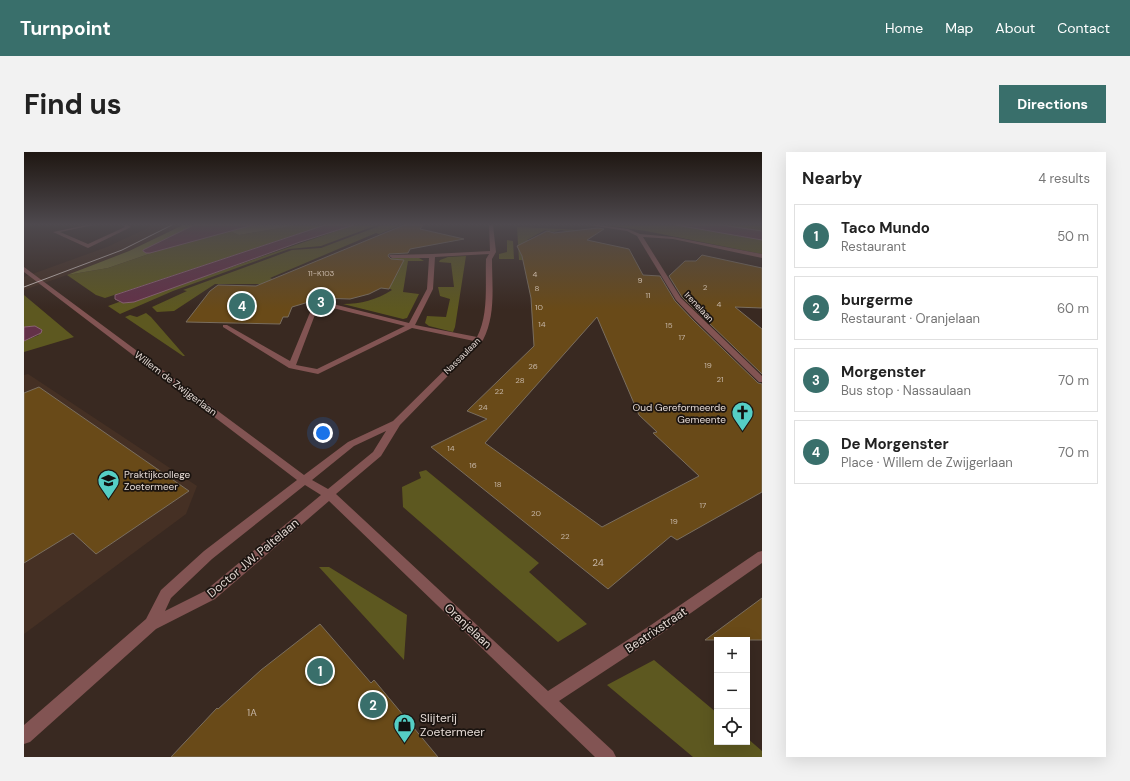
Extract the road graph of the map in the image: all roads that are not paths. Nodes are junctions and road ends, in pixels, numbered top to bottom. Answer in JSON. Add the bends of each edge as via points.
{"nodes":[{"id":1,"x":474,"y":253,"type":"edge"},
{"id":2,"x":492,"y":253,"type":"edge"},
{"id":3,"x":650,"y":253,"type":"edge"},
{"id":4,"x":748,"y":253,"type":"edge"},
{"id":5,"x":392,"y":256,"type":"dead end"},
{"id":6,"x":432,"y":256,"type":"junction"},
{"id":7,"x":762,"y":256,"type":"edge"},
{"id":8,"x":25,"y":270,"type":"edge"},
{"id":9,"x":225,"y":326,"type":"dead end"},
{"id":10,"x":411,"y":326,"type":"junction"},
{"id":11,"x":479,"y":340,"type":"junction"},
{"id":12,"x":292,"y":366,"type":"junction"},
{"id":13,"x":762,"y":380,"type":"edge"},
{"id":14,"x":396,"y":423,"type":"junction"},
{"id":15,"x":304,"y":480,"type":"junction"},
{"id":16,"x":330,"y":495,"type":"junction"},
{"id":17,"x":762,"y":556,"type":"edge"},
{"id":18,"x":151,"y":624,"type":"junction"},
{"id":19,"x":547,"y":700,"type":"junction"},
{"id":20,"x":24,"y":736,"type":"edge"},
{"id":21,"x":607,"y":757,"type":"edge"}],
"edges":[{"from":1,"to":6,"type":"street"},
{"from":2,"to":11,"type":"street","name":"Nassaulaan","via":[[489,259],[486,321],[484,333]]},
{"from":3,"to":13,"type":"street","name":"Irenelaan","via":[[678,299]]},
{"from":4,"to":7,"type":"street"},
{"from":5,"to":6,"type":"street"},
{"from":6,"to":10,"type":"street","via":[[430,289]]},
{"from":8,"to":15,"type":"street","name":"Willem de Zwijgerlaan"},
{"from":9,"to":12,"type":"street"},
{"from":10,"to":11,"type":"street"},
{"from":10,"to":12,"type":"street","via":[[318,372]]},
{"from":10,"to":12,"type":"street","via":[[333,306],[313,311]]},
{"from":11,"to":14,"type":"street","name":"Nassaulaan"},
{"from":14,"to":15,"type":"street","name":"Nassaulaan","via":[[351,444]]},
{"from":14,"to":16,"type":"street","name":"Nassaulaan","via":[[377,454]]},
{"from":15,"to":16,"type":"street","name":"Willem de Zwijgerlaan"},
{"from":15,"to":18,"type":"street","name":"Doctor J.W. Paltelaan","via":[[208,554],[166,594]]},
{"from":16,"to":18,"type":"street","name":"Doctor J.W. Paltelaan","via":[[210,595]]},
{"from":16,"to":19,"type":"street","name":"Oranjelaan"},
{"from":17,"to":19,"type":"street","name":"Beatrixstraat","via":[[703,598]]},
{"from":18,"to":20,"type":"street","name":"Doctor J.W. Paltelaan"},
{"from":19,"to":21,"type":"street","name":"Oranjelaan"}]}
